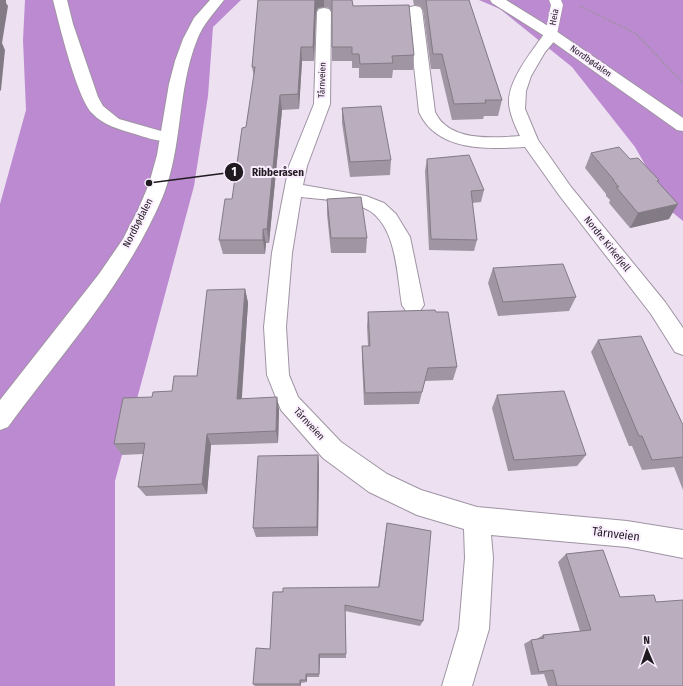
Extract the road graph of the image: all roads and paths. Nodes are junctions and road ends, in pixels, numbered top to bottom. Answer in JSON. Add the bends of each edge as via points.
{"nodes":[{"id":1,"x":60,"y":0,"type":"edge"},
{"id":2,"x":217,"y":0,"type":"edge"},
{"id":3,"x":497,"y":0,"type":"edge"},
{"id":4,"x":555,"y":0,"type":"edge"},
{"id":5,"x":574,"y":3,"type":"dead end"},
{"id":6,"x":415,"y":10,"type":"dead end"},
{"id":7,"x":324,"y":12,"type":"dead end"},
{"id":8,"x":552,"y":34,"type":"junction"},
{"id":9,"x":683,"y":83,"type":"edge"},
{"id":10,"x":683,"y":126,"type":"edge"},
{"id":11,"x":168,"y":136,"type":"junction"},
{"id":12,"x":530,"y":141,"type":"junction"},
{"id":13,"x":293,"y":190,"type":"junction"},
{"id":14,"x":413,"y":305,"type":"dead end"},
{"id":15,"x":683,"y":346,"type":"edge"},
{"id":16,"x":0,"y":419,"type":"edge"},
{"id":17,"x":477,"y":520,"type":"junction"},
{"id":18,"x":683,"y":544,"type":"edge"},
{"id":19,"x":457,"y":686,"type":"edge"}],
"edges":[{"from":1,"to":11,"type":"street","via":[[90,97],[97,109],[113,122]]},
{"from":2,"to":11,"type":"street","name":"Nordbødalen","via":[[198,23],[185,51],[178,75]]},
{"from":3,"to":8,"type":"street","name":"Nordbødalen"},
{"from":4,"to":8,"type":"lane","name":"Heia","via":[[557,5]]},
{"from":5,"to":9,"type":"path","via":[[635,33]]},
{"from":6,"to":12,"type":"street","via":[[427,112],[434,124],[449,135],[470,141]]},
{"from":7,"to":13,"type":"street","name":"Tårnveien","via":[[322,104],[298,166]]},
{"from":8,"to":10,"type":"street","name":"Nordbødalen"},
{"from":8,"to":12,"type":"street","name":"Nordre Kirkefjell","via":[[538,50],[523,76],[518,91],[516,109]]},
{"from":11,"to":16,"type":"street","name":"Nordbødalen","via":[[160,178],[138,228],[110,277]]},
{"from":12,"to":15,"type":"street","name":"Nordre Kirkefjell","via":[[565,191],[658,308]]},
{"from":13,"to":14,"type":"street","via":[[360,200],[377,207],[389,219],[400,237]]},
{"from":13,"to":17,"type":"street","name":"Tårnveien","via":[[282,253],[275,327],[278,375],[289,403],[332,450],[378,483],[417,502]]},
{"from":17,"to":18,"type":"street","name":"Tårnveien","via":[[626,534]]},
{"from":17,"to":19,"type":"street","via":[[479,558],[474,629]]}]}
